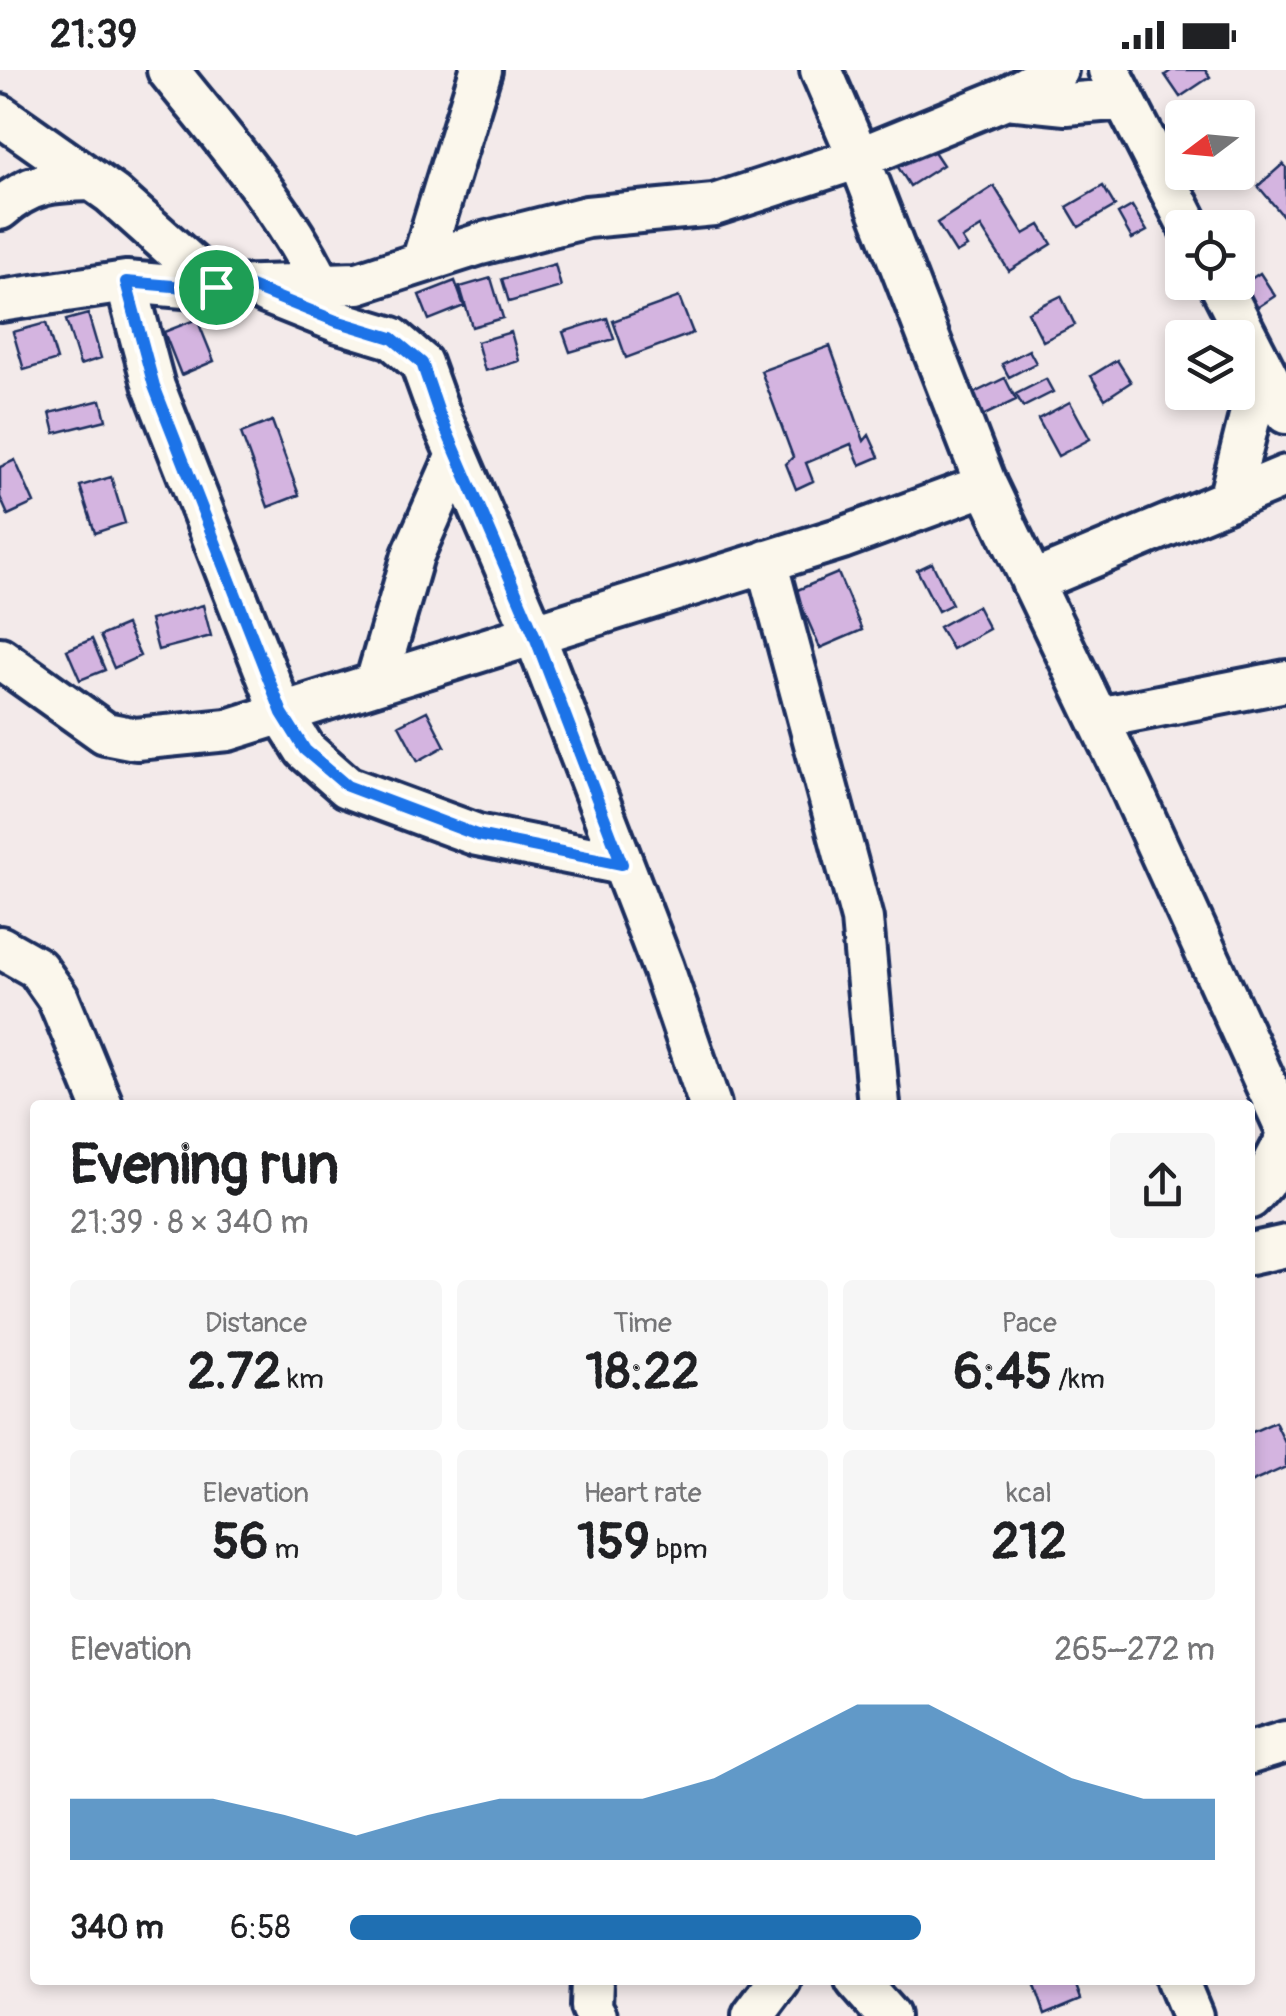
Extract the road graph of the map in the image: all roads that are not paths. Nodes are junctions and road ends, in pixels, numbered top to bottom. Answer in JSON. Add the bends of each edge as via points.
{"nodes":[{"id":1,"x":168,"y":70,"type":"edge"},
{"id":2,"x":481,"y":70,"type":"edge"},
{"id":3,"x":821,"y":70,"type":"edge"},
{"id":4,"x":1057,"y":70,"type":"edge"},
{"id":5,"x":1116,"y":84,"type":"edge"},
{"id":6,"x":1006,"y":98,"type":"junction"},
{"id":7,"x":0,"y":115,"type":"edge"},
{"id":8,"x":859,"y":158,"type":"junction"},
{"id":9,"x":92,"y":180,"type":"junction"},
{"id":10,"x":6,"y":196,"type":"edge"},
{"id":11,"x":1181,"y":210,"type":"edge"},
{"id":12,"x":422,"y":262,"type":"junction"},
{"id":13,"x":126,"y":282,"type":"junction"},
{"id":14,"x":322,"y":284,"type":"junction"},
{"id":15,"x":232,"y":286,"type":"junction"},
{"id":16,"x":1227,"y":300,"type":"edge"},
{"id":17,"x":0,"y":301,"type":"edge"},
{"id":18,"x":1262,"y":368,"type":"junction"},
{"id":19,"x":1286,"y":413,"type":"edge"},
{"id":20,"x":457,"y":455,"type":"junction"},
{"id":21,"x":1286,"y":476,"type":"edge"},
{"id":22,"x":986,"y":485,"type":"junction"},
{"id":23,"x":1228,"y":500,"type":"junction"},
{"id":24,"x":766,"y":562,"type":"junction"},
{"id":25,"x":1032,"y":582,"type":"junction"},
{"id":26,"x":534,"y":634,"type":"junction"},
{"id":27,"x":0,"y":658,"type":"edge"},
{"id":28,"x":1286,"y":681,"type":"edge"},
{"id":29,"x":376,"y":683,"type":"junction"},
{"id":30,"x":282,"y":713,"type":"junction"},
{"id":31,"x":1098,"y":718,"type":"junction"},
{"id":32,"x":622,"y":864,"type":"junction"},
{"id":33,"x":0,"y":947,"type":"edge"},
{"id":34,"x":100,"y":1100,"type":"edge"},
{"id":35,"x":708,"y":1100,"type":"edge"},
{"id":36,"x":879,"y":1100,"type":"edge"},
{"id":37,"x":1286,"y":1128,"type":"edge"},
{"id":38,"x":1286,"y":1140,"type":"edge"},
{"id":39,"x":1255,"y":1192,"type":"edge"},
{"id":40,"x":1286,"y":1246,"type":"edge"},
{"id":41,"x":1255,"y":1253,"type":"edge"},
{"id":42,"x":1286,"y":1742,"type":"edge"},
{"id":43,"x":1255,"y":1751,"type":"edge"},
{"id":44,"x":592,"y":1985,"type":"edge"},
{"id":45,"x":776,"y":1985,"type":"edge"},
{"id":46,"x":860,"y":1985,"type":"edge"},
{"id":47,"x":1179,"y":1985,"type":"edge"},
{"id":48,"x":596,"y":2016,"type":"edge"},
{"id":49,"x":754,"y":2016,"type":"edge"},
{"id":50,"x":888,"y":2016,"type":"edge"},
{"id":51,"x":1192,"y":2016,"type":"edge"}],
"edges":[{"from":1,"to":14,"type":"street","via":[[242,162]]},
{"from":2,"to":12,"type":"street"},
{"from":3,"to":8,"type":"street"},
{"from":4,"to":6,"type":"street"},
{"from":5,"to":6,"type":"street","via":[[1066,104]]},
{"from":5,"to":11,"type":"street"},
{"from":6,"to":8,"type":"street"},
{"from":7,"to":9,"type":"street"},
{"from":8,"to":12,"type":"street","via":[[714,206],[587,217]]},
{"from":8,"to":22,"type":"street"},
{"from":9,"to":10,"type":"street","via":[[59,180]]},
{"from":9,"to":15,"type":"street"},
{"from":12,"to":14,"type":"street","via":[[358,283]]},
{"from":13,"to":15,"type":"street"},
{"from":13,"to":17,"type":"street"},
{"from":13,"to":30,"type":"street","via":[[154,386]]},
{"from":14,"to":15,"type":"street"},
{"from":15,"to":20,"type":"street","via":[[392,338],[422,363]]},
{"from":16,"to":18,"type":"street"},
{"from":18,"to":19,"type":"street"},
{"from":18,"to":23,"type":"street"},
{"from":20,"to":26,"type":"street"},
{"from":20,"to":29,"type":"street","via":[[414,555]]},
{"from":21,"to":23,"type":"street"},
{"from":22,"to":24,"type":"street"},
{"from":22,"to":25,"type":"street"},
{"from":23,"to":25,"type":"street"},
{"from":24,"to":26,"type":"street"},
{"from":24,"to":36,"type":"street","via":[[862,919]]},
{"from":25,"to":31,"type":"street"},
{"from":26,"to":29,"type":"street"},
{"from":26,"to":32,"type":"street"},
{"from":27,"to":30,"type":"street","via":[[105,733],[136,739],[228,730]]},
{"from":28,"to":31,"type":"street"},
{"from":29,"to":30,"type":"street"},
{"from":30,"to":32,"type":"street","via":[[305,750],[347,786],[477,835]]},
{"from":31,"to":37,"type":"street"},
{"from":32,"to":35,"type":"street"},
{"from":33,"to":34,"type":"street","via":[[37,968],[58,998]]},
{"from":38,"to":39,"type":"street"},
{"from":40,"to":41,"type":"street"},
{"from":42,"to":43,"type":"street"},
{"from":44,"to":48,"type":"street"},
{"from":45,"to":49,"type":"street"},
{"from":46,"to":50,"type":"street"},
{"from":47,"to":51,"type":"street"}]}
